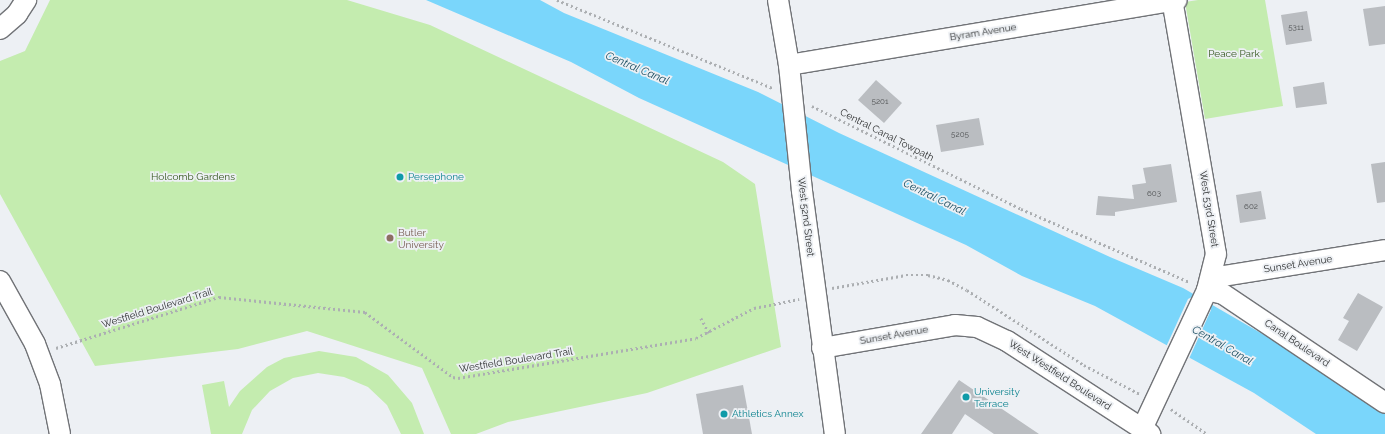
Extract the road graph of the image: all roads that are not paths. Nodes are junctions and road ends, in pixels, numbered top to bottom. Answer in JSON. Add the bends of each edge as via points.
{"nodes":[{"id":1,"x":26,"y":0,"type":"edge"},
{"id":2,"x":778,"y":0,"type":"edge"},
{"id":3,"x":1174,"y":0,"type":"edge"},
{"id":4,"x":0,"y":29,"type":"edge"},
{"id":5,"x":789,"y":65,"type":"junction"},
{"id":6,"x":1385,"y":250,"type":"edge"},
{"id":7,"x":0,"y":281,"type":"edge"},
{"id":8,"x":1209,"y":284,"type":"junction"},
{"id":9,"x":966,"y":324,"type":"joint"},
{"id":10,"x":822,"y":348,"type":"junction"},
{"id":11,"x":1385,"y":403,"type":"edge"},
{"id":12,"x":1146,"y":432,"type":"edge"},
{"id":13,"x":60,"y":434,"type":"edge"},
{"id":14,"x":835,"y":434,"type":"edge"}],
"edges":[{"from":1,"to":4,"type":"street","via":[[17,14]]},
{"from":2,"to":5,"type":"street","name":"West 52nd Street"},
{"from":3,"to":5,"type":"street","name":"Byram Avenue"},
{"from":3,"to":8,"type":"street","name":"West 53rd Street","via":[[1215,242]]},
{"from":5,"to":10,"type":"street","name":"West 52nd Street"},
{"from":6,"to":8,"type":"street","name":"Sunset Avenue"},
{"from":7,"to":13,"type":"street","via":[[38,353],[50,384]]},
{"from":8,"to":11,"type":"street","name":"Canal Boulevard"},
{"from":8,"to":12,"type":"street","name":"West 53rd Street","via":[[1169,371]]},
{"from":9,"to":10,"type":"street","name":"Sunset Avenue"},
{"from":9,"to":12,"type":"street","name":"West Westfield Boulevard","via":[[1007,341]]},
{"from":10,"to":14,"type":"street","name":"West 52nd Street"}]}
